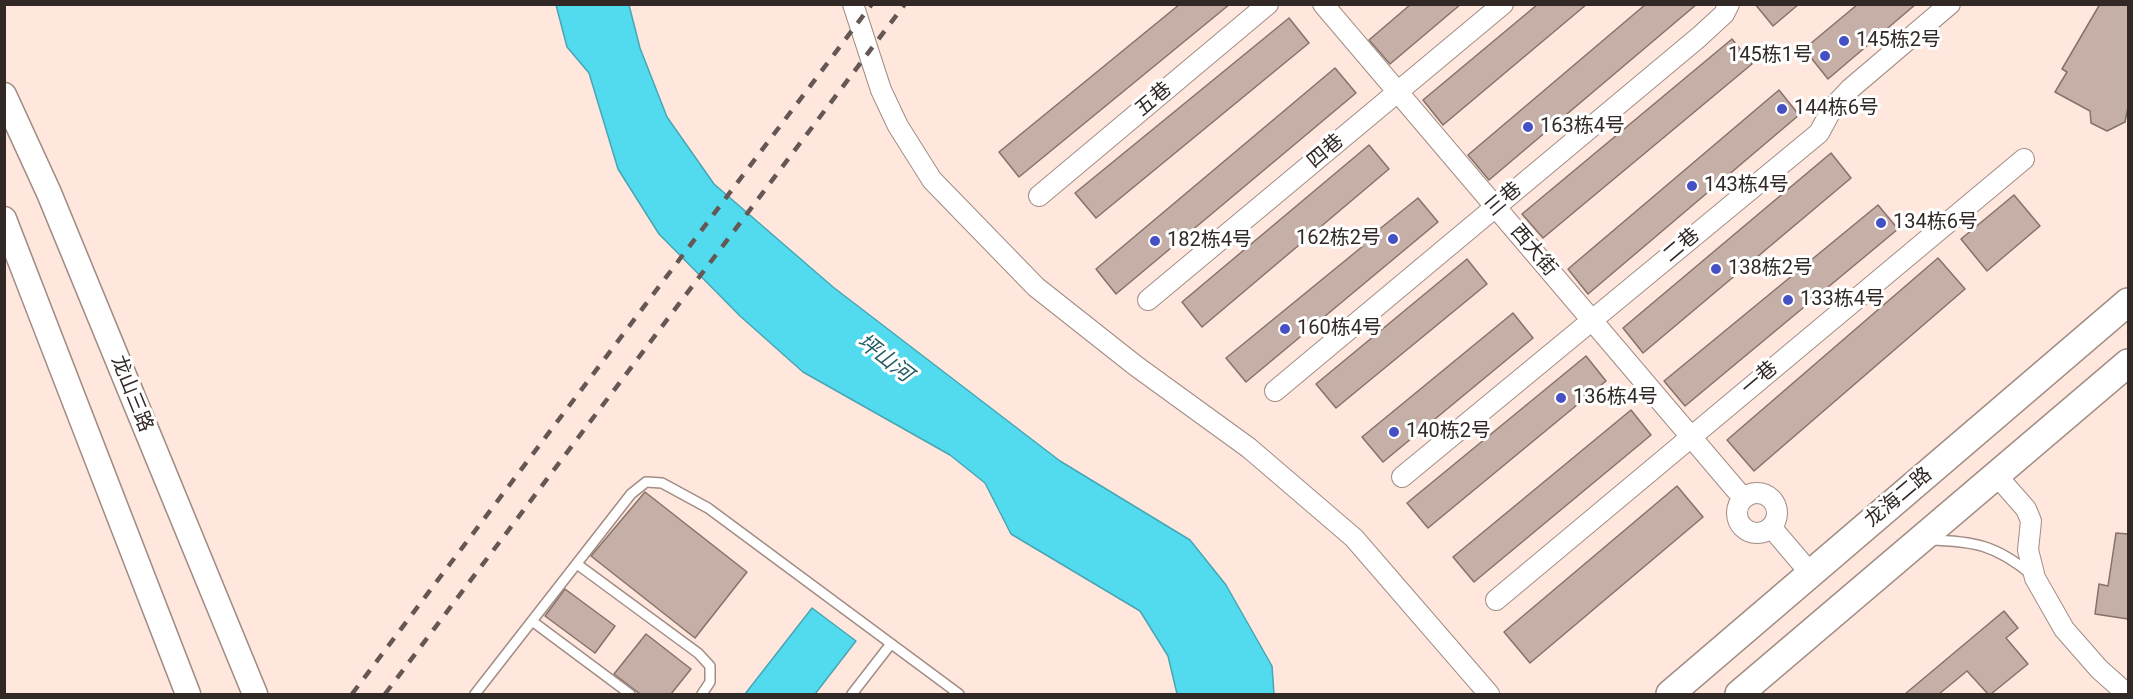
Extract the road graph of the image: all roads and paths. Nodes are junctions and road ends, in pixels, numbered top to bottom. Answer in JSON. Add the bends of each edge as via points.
{"nodes":[{"id":1,"x":853,"y":4,"type":"edge"},
{"id":2,"x":1268,"y":4,"type":"edge"},
{"id":3,"x":1323,"y":4,"type":"edge"},
{"id":4,"x":1503,"y":4,"type":"edge"},
{"id":5,"x":1729,"y":4,"type":"edge"},
{"id":6,"x":1950,"y":4,"type":"edge"},
{"id":7,"x":1398,"y":92,"type":"junction"},
{"id":8,"x":4,"y":95,"type":"edge"},
{"id":9,"x":2024,"y":159,"type":"dead end"},
{"id":10,"x":1039,"y":196,"type":"dead end"},
{"id":11,"x":1496,"y":207,"type":"junction"},
{"id":12,"x":4,"y":219,"type":"edge"},
{"id":13,"x":1148,"y":300,"type":"dead end"},
{"id":14,"x":2128,"y":302,"type":"edge"},
{"id":15,"x":1592,"y":320,"type":"junction"},
{"id":16,"x":2128,"y":363,"type":"edge"},
{"id":17,"x":1275,"y":391,"type":"dead end"},
{"id":18,"x":1691,"y":437,"type":"junction"},
{"id":19,"x":1997,"y":476,"type":"junction"},
{"id":20,"x":1402,"y":477,"type":"dead end"},
{"id":21,"x":1743,"y":498,"type":"junction"},
{"id":22,"x":1771,"y":527,"type":"junction"},
{"id":23,"x":1920,"y":540,"type":"junction"},
{"id":24,"x":577,"y":564,"type":"junction"},
{"id":25,"x":1811,"y":574,"type":"junction"},
{"id":26,"x":2035,"y":578,"type":"junction"},
{"id":27,"x":1496,"y":600,"type":"dead end"},
{"id":28,"x":532,"y":621,"type":"junction"},
{"id":29,"x":890,"y":645,"type":"junction"},
{"id":30,"x":188,"y":694,"type":"edge"},
{"id":31,"x":255,"y":694,"type":"edge"},
{"id":32,"x":475,"y":694,"type":"edge"},
{"id":33,"x":630,"y":694,"type":"edge"},
{"id":34,"x":702,"y":694,"type":"edge"},
{"id":35,"x":852,"y":694,"type":"edge"},
{"id":36,"x":959,"y":694,"type":"edge"},
{"id":37,"x":1489,"y":694,"type":"edge"},
{"id":38,"x":1670,"y":694,"type":"edge"},
{"id":39,"x":1739,"y":694,"type":"edge"},
{"id":40,"x":2127,"y":694,"type":"edge"}],
"edges":[{"from":1,"to":37,"type":"street","via":[[885,99],[932,180],[1036,287],[1249,448],[1354,537]]},
{"from":2,"to":10,"type":"street","name":"五巷"},
{"from":3,"to":7,"type":"street","name":"西大街"},
{"from":4,"to":7,"type":"street","name":"四巷"},
{"from":5,"to":11,"type":"street","name":"三巷","via":[[1724,14],[1699,37]]},
{"from":6,"to":15,"type":"street","name":"二巷","via":[[1850,89],[1833,107],[1818,133]]},
{"from":7,"to":11,"type":"street","name":"西大街"},
{"from":7,"to":13,"type":"street","name":"四巷"},
{"from":8,"to":31,"type":"street","name":"龙山三路","via":[[54,204]]},
{"from":9,"to":18,"type":"street","name":"一巷"},
{"from":11,"to":15,"type":"street","name":"西大街"},
{"from":11,"to":17,"type":"street","name":"三巷"},
{"from":12,"to":30,"type":"street"},
{"from":14,"to":25,"type":"main road","name":"龙海二路"},
{"from":15,"to":18,"type":"street","name":"西大街"},
{"from":15,"to":20,"type":"street","name":"二巷"},
{"from":16,"to":19,"type":"main road"},
{"from":18,"to":21,"type":"street","name":"西大街"},
{"from":18,"to":27,"type":"street","name":"一巷"},
{"from":19,"to":23,"type":"main road"},
{"from":19,"to":26,"type":"street","via":[[2026,509],[2031,521],[2028,550]]},
{"from":21,"to":22,"type":"street","via":[[1756,493],[1769,497],[1777,514]]},
{"from":21,"to":22,"type":"street","via":[[1737,510],[1743,528],[1755,533]]},
{"from":22,"to":25,"type":"street"},
{"from":23,"to":26,"type":"lane","via":[[1986,545],[2014,560]]},
{"from":23,"to":39,"type":"main road"},
{"from":24,"to":28,"type":"lane"},
{"from":24,"to":29,"type":"lane","via":[[631,494],[646,482],[662,483],[708,508]]},
{"from":24,"to":34,"type":"lane","via":[[698,653],[710,666],[710,681]]},
{"from":25,"to":38,"type":"main road","name":"龙海二路"},
{"from":26,"to":40,"type":"street","via":[[2064,629]]},
{"from":28,"to":32,"type":"lane"},
{"from":28,"to":33,"type":"lane"},
{"from":29,"to":35,"type":"lane"},
{"from":29,"to":36,"type":"lane"}]}
